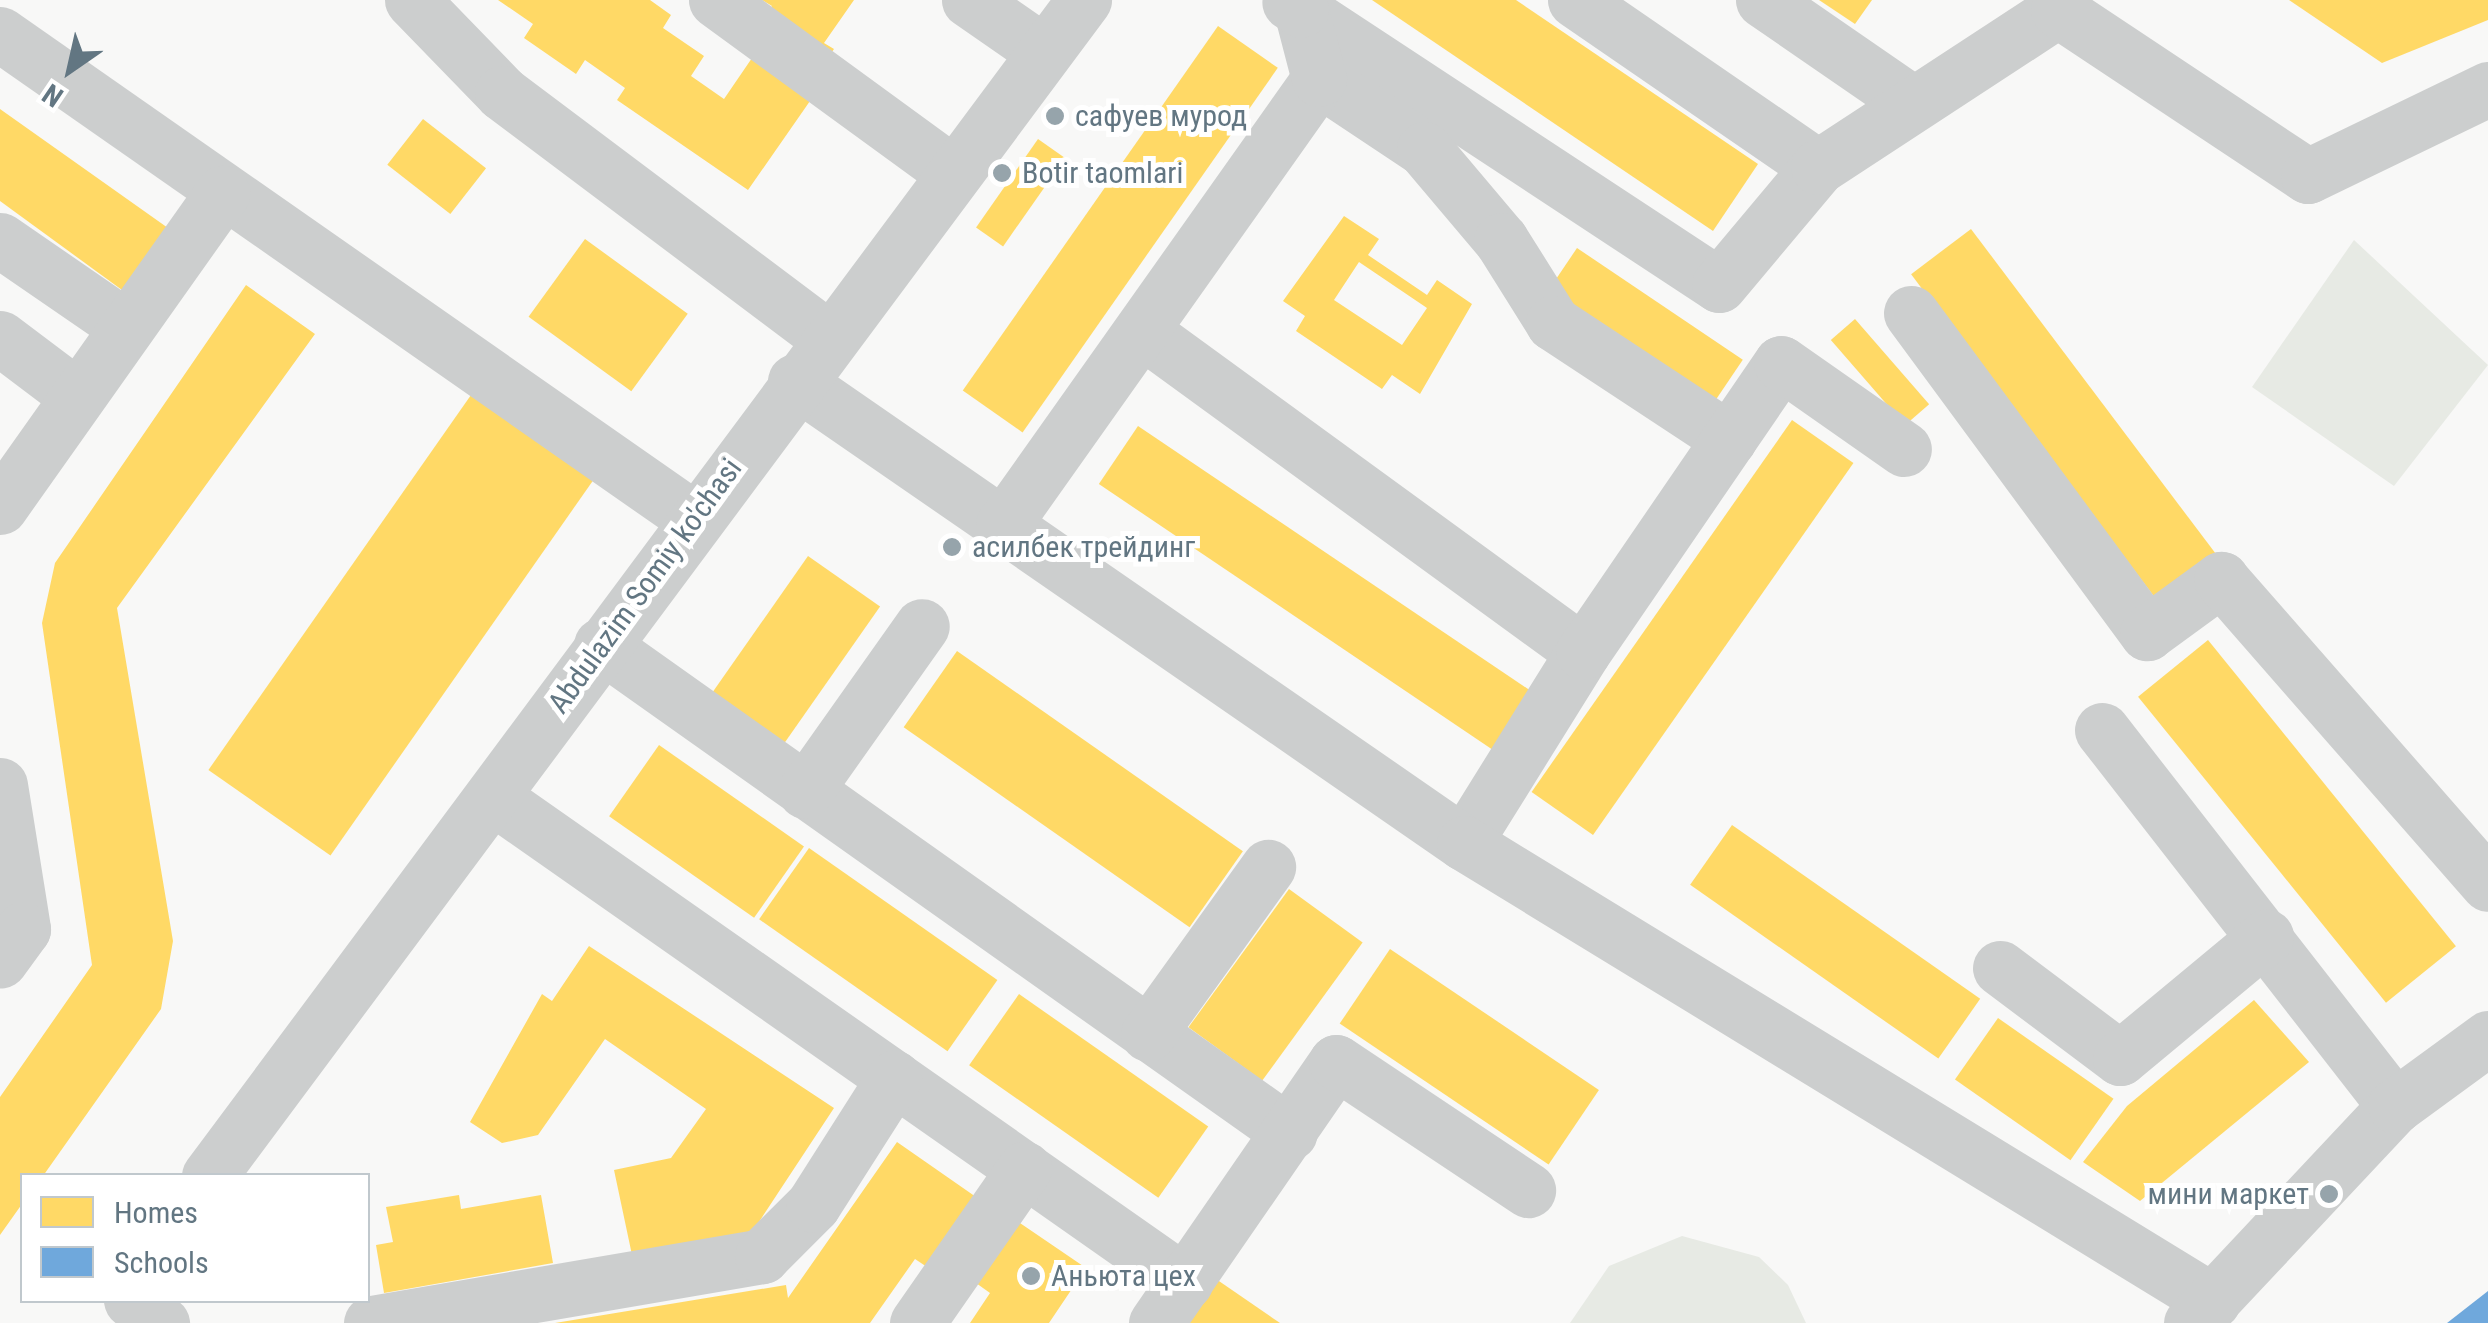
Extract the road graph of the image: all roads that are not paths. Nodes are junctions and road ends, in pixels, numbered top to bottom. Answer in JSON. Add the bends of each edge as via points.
{"nodes":[{"id":1,"x":412,"y":0,"type":"edge"},
{"id":2,"x":716,"y":0,"type":"edge"},
{"id":3,"x":969,"y":0,"type":"edge"},
{"id":4,"x":1084,"y":0,"type":"edge"},
{"id":5,"x":1575,"y":0,"type":"edge"},
{"id":6,"x":1764,"y":0,"type":"edge"},
{"id":7,"x":1294,"y":5,"type":"edge"},
{"id":8,"x":0,"y":34,"type":"edge"},
{"id":9,"x":1044,"y":52,"type":"junction"},
{"id":10,"x":1320,"y":79,"type":"junction"},
{"id":11,"x":2488,"y":88,"type":"edge"},
{"id":12,"x":1908,"y":100,"type":"junction"},
{"id":13,"x":1818,"y":166,"type":"junction"},
{"id":14,"x":953,"y":173,"type":"junction"},
{"id":15,"x":222,"y":193,"type":"junction"},
{"id":16,"x":0,"y":240,"type":"edge"},
{"id":17,"x":1911,"y":313,"type":"dead end"},
{"id":18,"x":126,"y":326,"type":"junction"},
{"id":19,"x":1142,"y":331,"type":"junction"},
{"id":20,"x":0,"y":338,"type":"edge"},
{"id":21,"x":828,"y":338,"type":"junction"},
{"id":22,"x":795,"y":380,"type":"junction"},
{"id":23,"x":77,"y":396,"type":"junction"},
{"id":24,"x":1728,"y":438,"type":"junction"},
{"id":25,"x":1904,"y":449,"type":"dead end"},
{"id":26,"x":0,"y":506,"type":"edge"},
{"id":27,"x":693,"y":518,"type":"junction"},
{"id":28,"x":1003,"y":525,"type":"junction"},
{"id":29,"x":922,"y":626,"type":"dead end"},
{"id":30,"x":600,"y":645,"type":"junction"},
{"id":31,"x":1583,"y":652,"type":"junction"},
{"id":32,"x":2102,"y":730,"type":"dead end"},
{"id":33,"x":0,"y":785,"type":"edge"},
{"id":34,"x":805,"y":791,"type":"junction"},
{"id":35,"x":494,"y":798,"type":"junction"},
{"id":36,"x":1464,"y":842,"type":"junction"},
{"id":37,"x":1268,"y":868,"type":"dead end"},
{"id":38,"x":2488,"y":884,"type":"edge"},
{"id":39,"x":2266,"y":937,"type":"junction"},
{"id":40,"x":0,"y":961,"type":"edge"},
{"id":41,"x":2000,"y":968,"type":"dead end"},
{"id":42,"x":1148,"y":1034,"type":"junction"},
{"id":43,"x":2488,"y":1038,"type":"edge"},
{"id":44,"x":894,"y":1078,"type":"junction"},
{"id":45,"x":2395,"y":1106,"type":"junction"},
{"id":46,"x":1290,"y":1132,"type":"junction"},
{"id":47,"x":1024,"y":1170,"type":"junction"},
{"id":48,"x":212,"y":1173,"type":"edge"},
{"id":49,"x":1528,"y":1190,"type":"dead end"},
{"id":50,"x":1170,"y":1302,"type":"edge"},
{"id":51,"x":135,"y":1303,"type":"edge"},
{"id":52,"x":2202,"y":1312,"type":"edge"},
{"id":53,"x":162,"y":1323,"type":"edge"},
{"id":54,"x":371,"y":1323,"type":"edge"},
{"id":55,"x":917,"y":1323,"type":"edge"}],
"edges":[{"from":1,"to":21,"type":"street","via":[[502,93]]},
{"from":2,"to":14,"type":"street"},
{"from":3,"to":9,"type":"street"},
{"from":4,"to":9,"type":"street","name":"Abdulazim Somiy ko'chasi"},
{"from":5,"to":13,"type":"street"},
{"from":6,"to":12,"type":"street"},
{"from":7,"to":10,"type":"street"},
{"from":7,"to":13,"type":"street","via":[[1719,285]]},
{"from":8,"to":15,"type":"street"},
{"from":9,"to":14,"type":"street","name":"Abdulazim Somiy ko'chasi"},
{"from":10,"to":19,"type":"street"},
{"from":10,"to":24,"type":"street","via":[[1424,150],[1502,240],[1553,323]]},
{"from":11,"to":12,"type":"street","via":[[2308,176],[2058,10]]},
{"from":12,"to":13,"type":"street"},
{"from":14,"to":21,"type":"street","name":"Abdulazim Somiy ko'chasi"},
{"from":15,"to":18,"type":"street"},
{"from":15,"to":27,"type":"street"},
{"from":16,"to":18,"type":"street"},
{"from":17,"to":38,"type":"street","via":[[2148,633],[2221,579]]},
{"from":18,"to":23,"type":"street"},
{"from":19,"to":28,"type":"street"},
{"from":19,"to":31,"type":"street"},
{"from":20,"to":23,"type":"street"},
{"from":21,"to":22,"type":"street","name":"Abdulazim Somiy ko'chasi"},
{"from":22,"to":27,"type":"street","name":"Abdulazim Somiy ko'chasi"},
{"from":22,"to":28,"type":"street"},
{"from":23,"to":26,"type":"street"},
{"from":24,"to":25,"type":"street","via":[[1781,363]]},
{"from":24,"to":31,"type":"street"},
{"from":27,"to":30,"type":"street","name":"Abdulazim Somiy ko'chasi"},
{"from":28,"to":36,"type":"street"},
{"from":29,"to":34,"type":"street"},
{"from":30,"to":34,"type":"street"},
{"from":30,"to":35,"type":"street","name":"Abdulazim Somiy ko'chasi"},
{"from":31,"to":36,"type":"street"},
{"from":32,"to":39,"type":"street"},
{"from":33,"to":40,"type":"street","via":[[23,929]]},
{"from":34,"to":42,"type":"street"},
{"from":35,"to":44,"type":"street"},
{"from":35,"to":48,"type":"street","name":"Abdulazim Somiy ko'chasi"},
{"from":36,"to":52,"type":"street"},
{"from":37,"to":42,"type":"street"},
{"from":39,"to":41,"type":"street","via":[[2120,1058]]},
{"from":39,"to":45,"type":"street"},
{"from":42,"to":46,"type":"street"},
{"from":43,"to":45,"type":"street"},
{"from":44,"to":47,"type":"street"},
{"from":44,"to":54,"type":"street","via":[[813,1205],[762,1256]]},
{"from":45,"to":52,"type":"street"},
{"from":46,"to":49,"type":"street","via":[[1336,1062]]},
{"from":46,"to":50,"type":"street"},
{"from":47,"to":50,"type":"street"},
{"from":47,"to":55,"type":"street"},
{"from":51,"to":53,"type":"street"}]}
